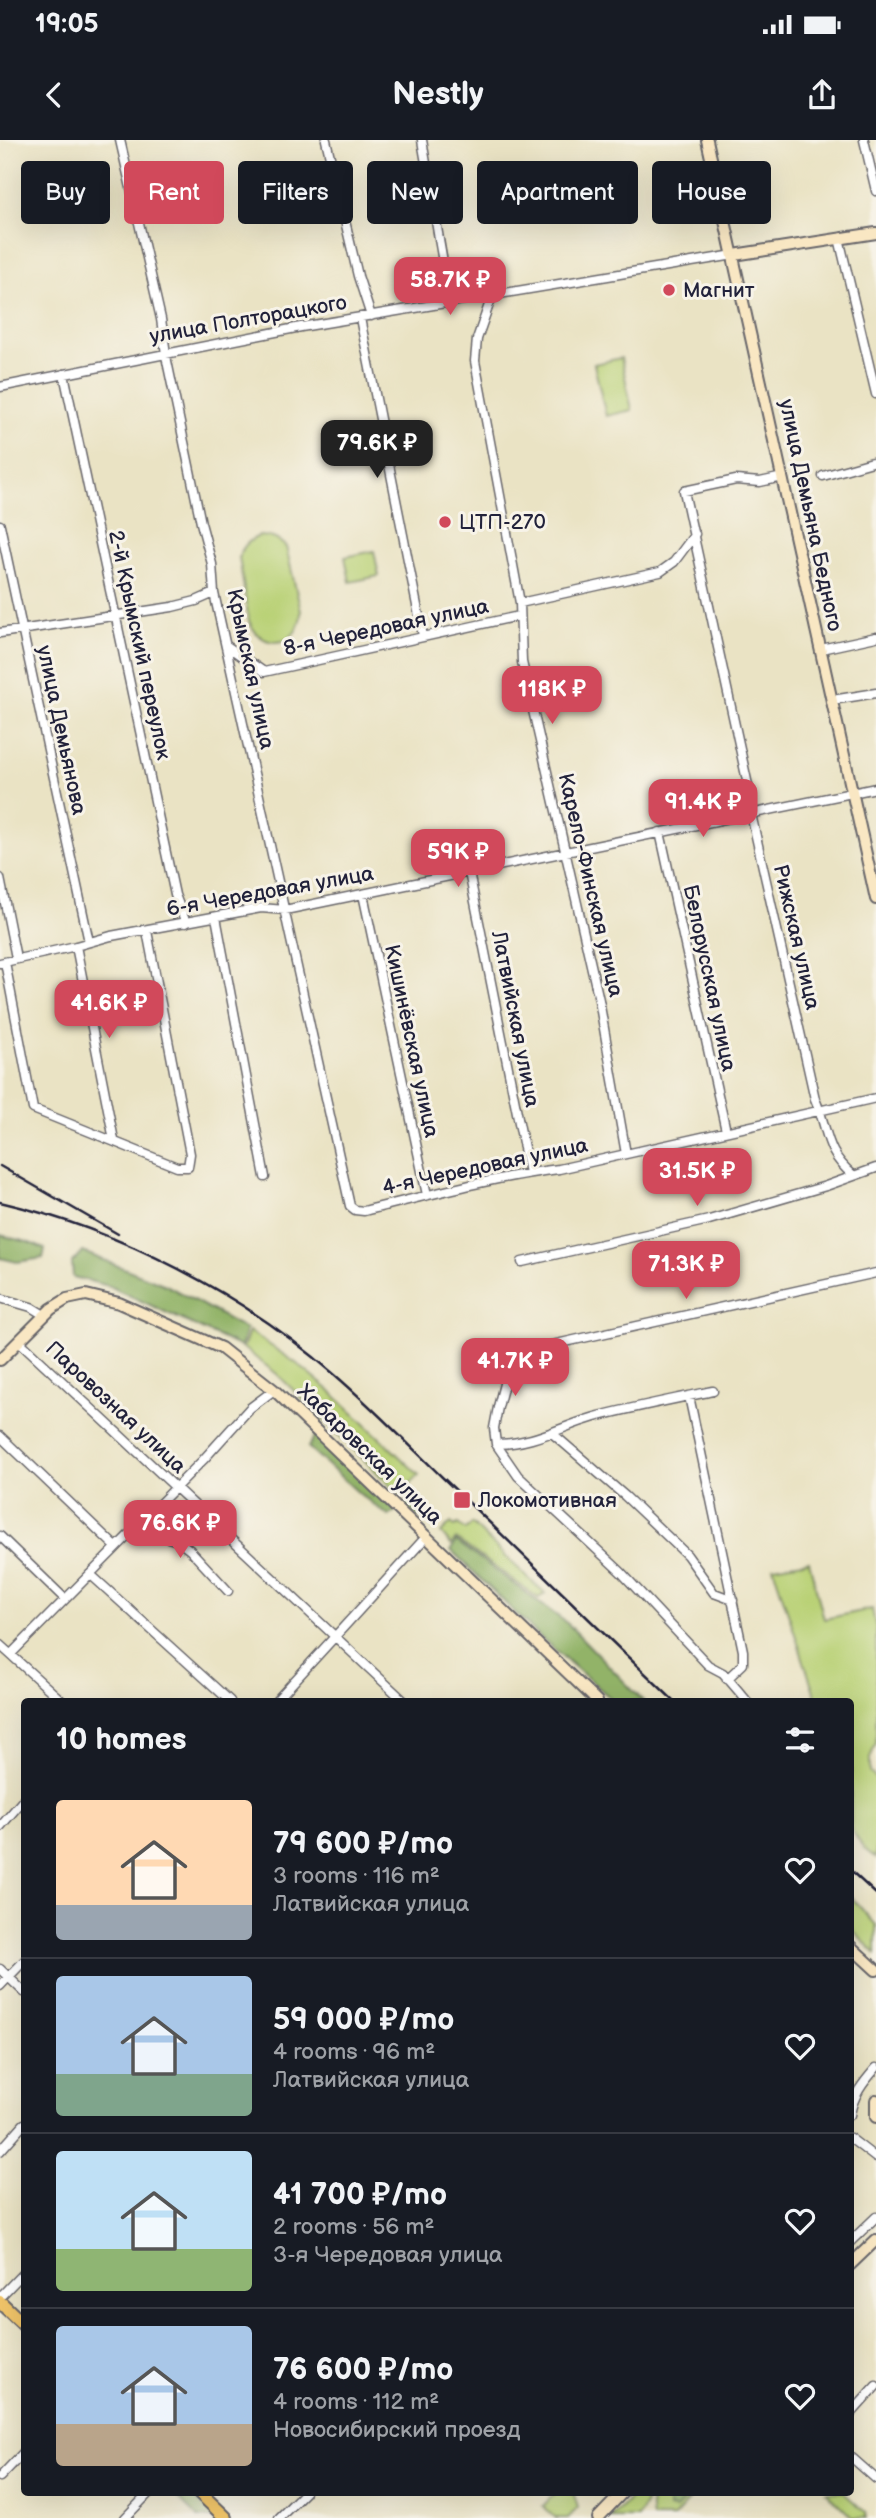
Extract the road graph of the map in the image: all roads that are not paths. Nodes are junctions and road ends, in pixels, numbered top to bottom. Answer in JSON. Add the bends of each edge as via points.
{"nodes":[{"id":1,"x":120,"y":140,"type":"edge"},
{"id":2,"x":326,"y":140,"type":"edge"},
{"id":3,"x":422,"y":140,"type":"edge"},
{"id":4,"x":707,"y":140,"type":"edge"},
{"id":5,"x":864,"y":140,"type":"edge"},
{"id":6,"x":876,"y":191,"type":"edge"},
{"id":7,"x":876,"y":233,"type":"edge"},
{"id":8,"x":839,"y":239,"type":"junction"},
{"id":9,"x":734,"y":255,"type":"junction"},
{"id":10,"x":492,"y":296,"type":"junction"},
{"id":11,"x":450,"y":303,"type":"junction"},
{"id":12,"x":371,"y":316,"type":"junction"},
{"id":13,"x":360,"y":318,"type":"junction"},
{"id":14,"x":166,"y":353,"type":"junction"},
{"id":15,"x":64,"y":374,"type":"junction"},
{"id":16,"x":0,"y":387,"type":"edge"},
{"id":17,"x":876,"y":394,"type":"edge"},
{"id":18,"x":876,"y":461,"type":"edge"},
{"id":19,"x":823,"y":476,"type":"dead end"},
{"id":20,"x":783,"y":477,"type":"junction"},
{"id":21,"x":0,"y":525,"type":"edge"},
{"id":22,"x":695,"y":534,"type":"junction"},
{"id":23,"x":214,"y":593,"type":"junction"},
{"id":24,"x":520,"y":603,"type":"junction"},
{"id":25,"x":116,"y":616,"type":"junction"},
{"id":26,"x":519,"y":616,"type":"junction"},
{"id":27,"x":23,"y":629,"type":"junction"},
{"id":28,"x":0,"y":633,"type":"edge"},
{"id":29,"x":423,"y":636,"type":"junction"},
{"id":30,"x":876,"y":637,"type":"edge"},
{"id":31,"x":227,"y":646,"type":"junction"},
{"id":32,"x":821,"y":649,"type":"junction"},
{"id":33,"x":876,"y":693,"type":"edge"},
{"id":34,"x":832,"y":700,"type":"junction"},
{"id":35,"x":876,"y":788,"type":"edge"},
{"id":36,"x":853,"y":793,"type":"junction"},
{"id":37,"x":751,"y":814,"type":"junction"},
{"id":38,"x":660,"y":832,"type":"junction"},
{"id":39,"x":567,"y":852,"type":"junction"},
{"id":40,"x":872,"y":864,"type":"edge"},
{"id":41,"x":469,"y":872,"type":"junction"},
{"id":42,"x":0,"y":878,"type":"edge"},
{"id":43,"x":363,"y":894,"type":"junction"},
{"id":44,"x":876,"y":899,"type":"edge"},
{"id":45,"x":285,"y":910,"type":"junction"},
{"id":46,"x":216,"y":917,"type":"junction"},
{"id":47,"x":186,"y":923,"type":"junction"},
{"id":48,"x":147,"y":931,"type":"junction"},
{"id":49,"x":89,"y":942,"type":"junction"},
{"id":50,"x":76,"y":946,"type":"junction"},
{"id":51,"x":16,"y":958,"type":"junction"},
{"id":52,"x":2,"y":962,"type":"edge"},
{"id":53,"x":876,"y":1098,"type":"edge"},
{"id":54,"x":820,"y":1109,"type":"junction"},
{"id":55,"x":726,"y":1131,"type":"junction"},
{"id":56,"x":114,"y":1140,"type":"junction"},
{"id":57,"x":626,"y":1154,"type":"junction"},
{"id":58,"x":876,"y":1168,"type":"edge"},
{"id":59,"x":529,"y":1173,"type":"junction"},
{"id":60,"x":853,"y":1175,"type":"junction"},
{"id":61,"x":265,"y":1177,"type":"dead end"},
{"id":62,"x":427,"y":1195,"type":"junction"},
{"id":63,"x":350,"y":1206,"type":"joint"},
{"id":64,"x":522,"y":1262,"type":"dead end"},
{"id":65,"x":876,"y":1273,"type":"edge"},
{"id":66,"x":0,"y":1298,"type":"edge"},
{"id":67,"x":44,"y":1315,"type":"junction"},
{"id":68,"x":19,"y":1340,"type":"junction"},
{"id":69,"x":532,"y":1349,"type":"junction"},
{"id":70,"x":1,"y":1356,"type":"edge"},
{"id":71,"x":502,"y":1356,"type":"dead end"},
{"id":72,"x":274,"y":1390,"type":"junction"},
{"id":73,"x":713,"y":1391,"type":"dead end"},
{"id":74,"x":689,"y":1396,"type":"junction"},
{"id":75,"x":552,"y":1433,"type":"junction"},
{"id":76,"x":0,"y":1436,"type":"edge"},
{"id":77,"x":496,"y":1444,"type":"junction"},
{"id":78,"x":175,"y":1486,"type":"junction"},
{"id":79,"x":145,"y":1518,"type":"junction"},
{"id":80,"x":0,"y":1536,"type":"edge"},
{"id":81,"x":427,"y":1536,"type":"junction"},
{"id":82,"x":116,"y":1547,"type":"junction"},
{"id":83,"x":90,"y":1574,"type":"junction"},
{"id":84,"x":228,"y":1591,"type":"dead end"},
{"id":85,"x":65,"y":1599,"type":"junction"},
{"id":86,"x":733,"y":1600,"type":"junction"},
{"id":87,"x":334,"y":1636,"type":"junction"},
{"id":88,"x":0,"y":1645,"type":"edge"},
{"id":89,"x":11,"y":1654,"type":"junction"},
{"id":90,"x":727,"y":1679,"type":"junction"},
{"id":91,"x":59,"y":1698,"type":"edge"},
{"id":92,"x":227,"y":1698,"type":"edge"},
{"id":93,"x":279,"y":1698,"type":"edge"},
{"id":94,"x":401,"y":1698,"type":"edge"},
{"id":95,"x":589,"y":1698,"type":"edge"},
{"id":96,"x":744,"y":1698,"type":"edge"},
{"id":97,"x":21,"y":1802,"type":"edge"},
{"id":98,"x":0,"y":1827,"type":"edge"},
{"id":99,"x":854,"y":1950,"type":"edge"},
{"id":100,"x":21,"y":1964,"type":"edge"},
{"id":101,"x":0,"y":1969,"type":"edge"},
{"id":102,"x":876,"y":1970,"type":"edge"},
{"id":103,"x":9,"y":1977,"type":"junction"},
{"id":104,"x":0,"y":1986,"type":"edge"},
{"id":105,"x":21,"y":1989,"type":"edge"},
{"id":106,"x":876,"y":2068,"type":"edge"},
{"id":107,"x":854,"y":2099,"type":"edge"},
{"id":108,"x":876,"y":2100,"type":"edge"},
{"id":109,"x":876,"y":2117,"type":"edge"},
{"id":110,"x":21,"y":2127,"type":"edge"},
{"id":111,"x":854,"y":2141,"type":"edge"},
{"id":112,"x":0,"y":2151,"type":"edge"},
{"id":113,"x":876,"y":2158,"type":"edge"},
{"id":114,"x":876,"y":2217,"type":"edge"},
{"id":115,"x":854,"y":2238,"type":"edge"},
{"id":116,"x":876,"y":2240,"type":"edge"},
{"id":117,"x":854,"y":2261,"type":"edge"},
{"id":118,"x":21,"y":2277,"type":"edge"},
{"id":119,"x":2,"y":2307,"type":"edge"},
{"id":120,"x":21,"y":2323,"type":"edge"},
{"id":121,"x":876,"y":2386,"type":"edge"},
{"id":122,"x":854,"y":2411,"type":"edge"},
{"id":123,"x":21,"y":2455,"type":"edge"},
{"id":124,"x":854,"y":2460,"type":"edge"},
{"id":125,"x":0,"y":2477,"type":"edge"},
{"id":126,"x":876,"y":2479,"type":"edge"},
{"id":127,"x":146,"y":2496,"type":"edge"},
{"id":128,"x":203,"y":2496,"type":"edge"},
{"id":129,"x":301,"y":2496,"type":"edge"},
{"id":130,"x":618,"y":2496,"type":"edge"},
{"id":131,"x":125,"y":2518,"type":"edge"},
{"id":132,"x":226,"y":2518,"type":"edge"},
{"id":133,"x":279,"y":2518,"type":"edge"},
{"id":134,"x":598,"y":2518,"type":"edge"}],
"edges":[{"from":1,"to":14,"type":"street","name":"Крымская улица"},
{"from":2,"to":12,"type":"street"},
{"from":3,"to":11,"type":"street"},
{"from":4,"to":9,"type":"main road","name":"улица Демьяна Бедного"},
{"from":5,"to":6,"type":"street"},
{"from":7,"to":8,"type":"main road","name":"улица Полторацкого"},
{"from":8,"to":9,"type":"main road","name":"улица Полторацкого"},
{"from":8,"to":17,"type":"street"},
{"from":9,"to":10,"type":"street","name":"улица Полторацкого"},
{"from":9,"to":20,"type":"main road","name":"улица Демьяна Бедного"},
{"from":10,"to":11,"type":"street","name":"улица Полторацкого"},
{"from":10,"to":24,"type":"street","name":"Карело-Финская улица","via":[[477,339],[475,361]]},
{"from":11,"to":12,"type":"street","name":"улица Полторацкого"},
{"from":12,"to":13,"type":"street","name":"улица Полторацкого"},
{"from":13,"to":14,"type":"street","name":"улица Полторацкого"},
{"from":13,"to":29,"type":"street"},
{"from":14,"to":15,"type":"street","name":"улица Полторацкого"},
{"from":14,"to":23,"type":"street","name":"Крымская улица","via":[[212,564]]},
{"from":15,"to":16,"type":"street","name":"улица Полторацкого"},
{"from":15,"to":25,"type":"street","name":"2-й Крымский переулок"},
{"from":18,"to":19,"type":"street"},
{"from":20,"to":22,"type":"street","name":"Рижская улица","via":[[760,482],[736,480],[684,491]]},
{"from":20,"to":32,"type":"main road","name":"улица Демьяна Бедного"},
{"from":21,"to":27,"type":"street","name":"улица Демьянова"},
{"from":22,"to":24,"type":"street","via":[[674,562],[660,572]]},
{"from":22,"to":37,"type":"street","name":"Рижская улица"},
{"from":23,"to":25,"type":"street"},
{"from":23,"to":31,"type":"street","name":"Крымская улица"},
{"from":24,"to":26,"type":"street","name":"Карело-Финская улица"},
{"from":25,"to":27,"type":"street"},
{"from":25,"to":47,"type":"street","name":"2-й Крымский переулок","via":[[175,895]]},
{"from":26,"to":29,"type":"street","name":"8-я Чередовая улица"},
{"from":26,"to":39,"type":"street","name":"Карело-Финская улица","via":[[522,662]]},
{"from":27,"to":28,"type":"street"},
{"from":27,"to":49,"type":"street","name":"улица Демьянова"},
{"from":29,"to":31,"type":"street","name":"8-я Чередовая улица","via":[[264,672]]},
{"from":30,"to":32,"type":"street"},
{"from":31,"to":45,"type":"street","name":"Крымская улица"},
{"from":32,"to":34,"type":"main road","name":"улица Демьяна Бедного"},
{"from":33,"to":34,"type":"street"},
{"from":34,"to":36,"type":"main road","name":"улица Демьяна Бедного"},
{"from":35,"to":36,"type":"street","name":"6-я Чередовая улица"},
{"from":36,"to":37,"type":"street","name":"6-я Чередовая улица"},
{"from":36,"to":40,"type":"main road","name":"улица Демьяна Бедного"},
{"from":37,"to":38,"type":"street","name":"6-я Чередовая улица"},
{"from":37,"to":54,"type":"street","name":"Рижская улица"},
{"from":38,"to":39,"type":"street","name":"6-я Чередовая улица"},
{"from":38,"to":55,"type":"street","name":"Белорусская улица"},
{"from":39,"to":41,"type":"street","name":"6-я Чередовая улица"},
{"from":39,"to":57,"type":"street","name":"Карело-Финская улица"},
{"from":40,"to":44,"type":"main road","name":"улица Демьяна Бедного"},
{"from":41,"to":43,"type":"street","name":"6-я Чередовая улица"},
{"from":41,"to":59,"type":"street","name":"Латвийская улица"},
{"from":42,"to":51,"type":"street"},
{"from":43,"to":45,"type":"street","name":"6-я Чередовая улица"},
{"from":43,"to":62,"type":"street","name":"Кишинёвская улица"},
{"from":45,"to":46,"type":"street","name":"6-я Чередовая улица","via":[[261,908]]},
{"from":45,"to":63,"type":"street","name":"Крымская улица"},
{"from":46,"to":47,"type":"street","name":"6-я Чередовая улица"},
{"from":46,"to":61,"type":"street"},
{"from":47,"to":48,"type":"street","name":"6-я Чередовая улица"},
{"from":48,"to":49,"type":"street","name":"6-я Чередовая улица"},
{"from":48,"to":56,"type":"street","via":[[190,1154],[188,1167],[177,1167]]},
{"from":49,"to":50,"type":"street","name":"6-я Чередовая улица"},
{"from":50,"to":51,"type":"street","name":"6-я Чередовая улица"},
{"from":50,"to":56,"type":"street"},
{"from":51,"to":52,"type":"street","name":"6-я Чередовая улица"},
{"from":52,"to":56,"type":"street","via":[[33,1109]]},
{"from":53,"to":54,"type":"street","name":"4-я Чередовая улица"},
{"from":54,"to":55,"type":"street","name":"4-я Чередовая улица"},
{"from":54,"to":60,"type":"street","name":"Рижская улица","via":[[830,1148],[838,1163]]},
{"from":55,"to":57,"type":"street","name":"4-я Чередовая улица"},
{"from":57,"to":59,"type":"street","name":"4-я Чередовая улица"},
{"from":58,"to":60,"type":"street"},
{"from":59,"to":62,"type":"street","name":"4-я Чередовая улица"},
{"from":60,"to":64,"type":"street","via":[[709,1220]]},
{"from":62,"to":63,"type":"street","name":"4-я Чередовая улица","via":[[364,1211]]},
{"from":65,"to":69,"type":"street"},
{"from":66,"to":67,"type":"street","name":"Паровозная улица"},
{"from":67,"to":68,"type":"main road"},
{"from":67,"to":72,"type":"main road","name":"Хабаровская улица","via":[[78,1296],[119,1303],[221,1348]]},
{"from":68,"to":70,"type":"main road"},
{"from":68,"to":78,"type":"street","name":"Паровозная улица"},
{"from":69,"to":71,"type":"street"},
{"from":69,"to":77,"type":"street","via":[[520,1357],[505,1380],[496,1418]]},
{"from":72,"to":78,"type":"street","via":[[250,1408]]},
{"from":72,"to":81,"type":"main road","name":"Хабаровская улица"},
{"from":73,"to":74,"type":"street"},
{"from":74,"to":75,"type":"street"},
{"from":74,"to":86,"type":"street"},
{"from":75,"to":77,"type":"street","via":[[517,1444]]},
{"from":75,"to":86,"type":"street","via":[[687,1555],[714,1593]]},
{"from":76,"to":82,"type":"street"},
{"from":77,"to":90,"type":"street","via":[[518,1476]]},
{"from":78,"to":79,"type":"street"},
{"from":78,"to":87,"type":"street","name":"Паровозная улица"},
{"from":79,"to":82,"type":"street"},
{"from":79,"to":84,"type":"street","via":[[190,1550]]},
{"from":80,"to":85,"type":"street"},
{"from":81,"to":87,"type":"street"},
{"from":81,"to":95,"type":"main road","name":"Хабаровская улица"},
{"from":82,"to":83,"type":"street"},
{"from":83,"to":85,"type":"street"},
{"from":83,"to":92,"type":"street"},
{"from":85,"to":89,"type":"street"},
{"from":86,"to":90,"type":"street","via":[[744,1651],[743,1664]]},
{"from":87,"to":93,"type":"street"},
{"from":87,"to":94,"type":"street","name":"Паровозная улица"},
{"from":88,"to":89,"type":"street"},
{"from":89,"to":91,"type":"street"},
{"from":90,"to":96,"type":"street"},
{"from":97,"to":98,"type":"street"},
{"from":99,"to":102,"type":"main road"},
{"from":100,"to":103,"type":"street"},
{"from":101,"to":103,"type":"street"},
{"from":103,"to":104,"type":"street"},
{"from":103,"to":105,"type":"street"},
{"from":106,"to":107,"type":"street"},
{"from":108,"to":109,"type":"main road"},
{"from":110,"to":112,"type":"street"},
{"from":111,"to":113,"type":"street"},
{"from":114,"to":115,"type":"street"},
{"from":116,"to":117,"type":"main road"},
{"from":118,"to":119,"type":"street"},
{"from":119,"to":120,"type":"main road"},
{"from":121,"to":122,"type":"street"},
{"from":123,"to":125,"type":"street"},
{"from":124,"to":126,"type":"street"},
{"from":127,"to":131,"type":"street"},
{"from":128,"to":132,"type":"main road"},
{"from":129,"to":133,"type":"street"},
{"from":130,"to":134,"type":"main road"}]}
